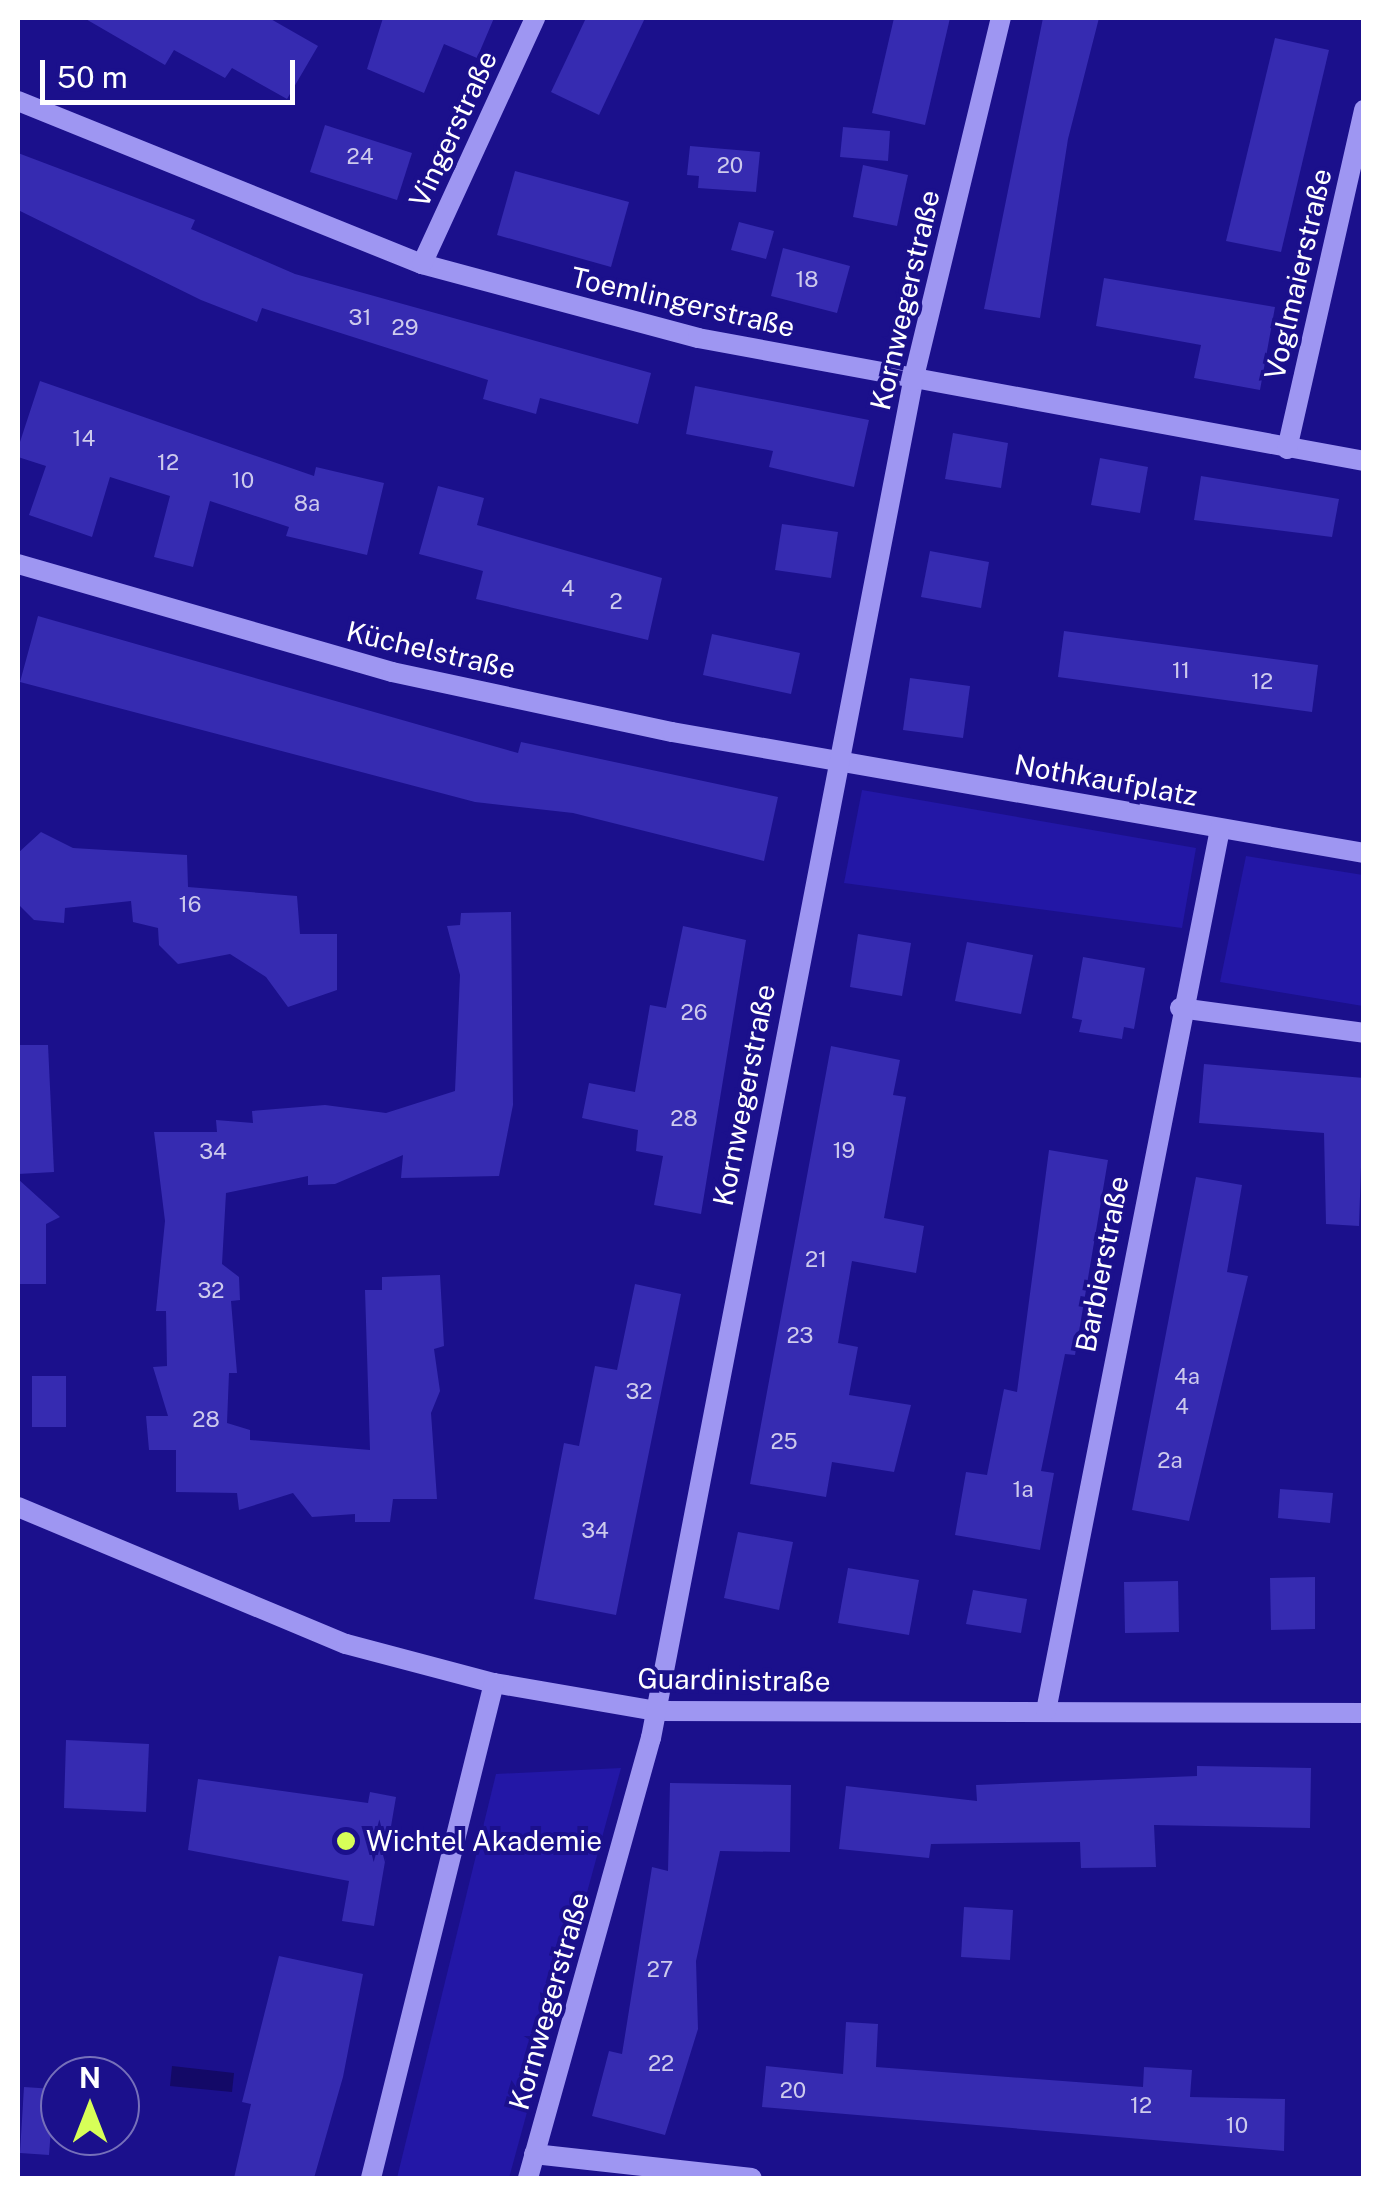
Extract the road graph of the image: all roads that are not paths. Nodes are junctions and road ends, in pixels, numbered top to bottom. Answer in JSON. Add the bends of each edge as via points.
{"nodes":[{"id":1,"x":535,"y":18,"type":"edge"},
{"id":2,"x":1000,"y":18,"type":"edge"},
{"id":3,"x":18,"y":102,"type":"edge"},
{"id":4,"x":1364,"y":110,"type":"edge"},
{"id":5,"x":422,"y":264,"type":"junction"},
{"id":6,"x":913,"y":381,"type":"junction"},
{"id":7,"x":1287,"y":449,"type":"junction"},
{"id":8,"x":1364,"y":460,"type":"edge"},
{"id":9,"x":18,"y":564,"type":"edge"},
{"id":10,"x":838,"y":759,"type":"junction"},
{"id":11,"x":1220,"y":830,"type":"junction"},
{"id":12,"x":1364,"y":853,"type":"edge"},
{"id":13,"x":1180,"y":1008,"type":"junction"},
{"id":14,"x":1364,"y":1033,"type":"edge"},
{"id":15,"x":18,"y":1507,"type":"edge"},
{"id":16,"x":494,"y":1684,"type":"junction"},
{"id":17,"x":656,"y":1710,"type":"junction"},
{"id":18,"x":1046,"y":1710,"type":"junction"},
{"id":19,"x":1364,"y":1713,"type":"edge"},
{"id":20,"x":534,"y":2154,"type":"junction"},
{"id":21,"x":371,"y":2178,"type":"edge"},
{"id":22,"x":528,"y":2178,"type":"edge"},
{"id":23,"x":752,"y":2178,"type":"edge"}],
"edges":[{"from":1,"to":5,"type":"street","name":"Vingerstraße"},
{"from":2,"to":6,"type":"street","name":"Kornwegerstraße"},
{"from":3,"to":5,"type":"street","name":"Toemlingerstraße"},
{"from":4,"to":7,"type":"street","name":"Voglmaierstraße"},
{"from":5,"to":6,"type":"street","name":"Toemlingerstraße","via":[[698,338]]},
{"from":6,"to":7,"type":"street","name":"Toemlingerstraße"},
{"from":6,"to":10,"type":"street","name":"Kornwegerstraße"},
{"from":7,"to":8,"type":"street","name":"Toemlingerstraße"},
{"from":9,"to":10,"type":"street","name":"Küchelstraße","via":[[392,672]]},
{"from":10,"to":11,"type":"street","name":"Nothkaufplatz"},
{"from":10,"to":17,"type":"street","name":"Kornwegerstraße"},
{"from":11,"to":12,"type":"street","name":"Nothkaufplatz"},
{"from":11,"to":13,"type":"street","name":"Barbierstraße"},
{"from":13,"to":14,"type":"street"},
{"from":13,"to":18,"type":"street","name":"Barbierstraße"},
{"from":15,"to":16,"type":"street","name":"Guardinistraße","via":[[346,1644]]},
{"from":16,"to":17,"type":"street","name":"Guardinistraße"},
{"from":16,"to":21,"type":"street"},
{"from":17,"to":18,"type":"street","name":"Guardinistraße"},
{"from":17,"to":20,"type":"street","name":"Kornwegerstraße"},
{"from":18,"to":19,"type":"street","name":"Guardinistraße"},
{"from":20,"to":22,"type":"street","name":"Kornwegerstraße"},
{"from":20,"to":23,"type":"street"}]}
